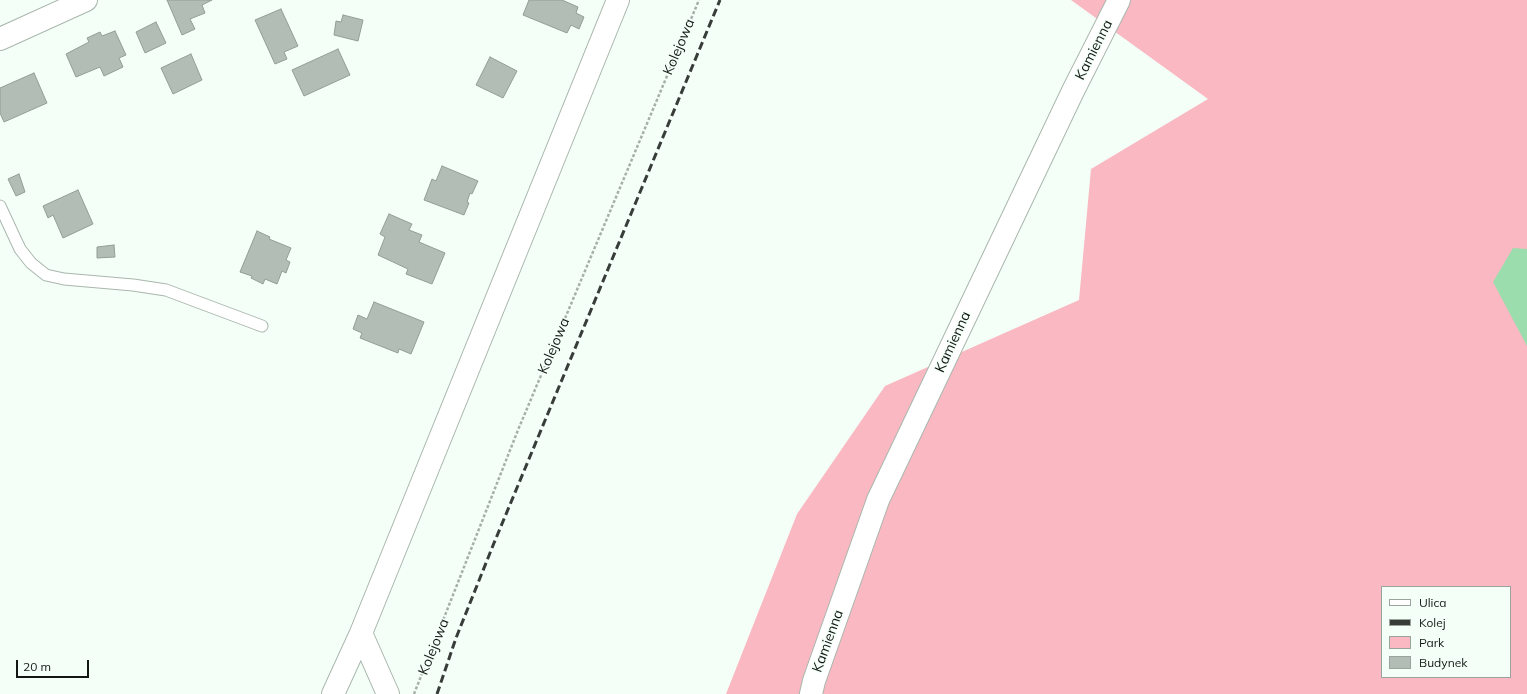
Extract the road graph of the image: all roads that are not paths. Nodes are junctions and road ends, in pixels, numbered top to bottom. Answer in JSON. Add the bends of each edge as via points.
{"nodes":[{"id":1,"x":86,"y":0,"type":"edge"},
{"id":2,"x":618,"y":0,"type":"edge"},
{"id":3,"x":1119,"y":0,"type":"edge"},
{"id":4,"x":0,"y":39,"type":"edge"},
{"id":5,"x":0,"y":206,"type":"edge"},
{"id":6,"x":262,"y":326,"type":"dead end"},
{"id":7,"x":360,"y":633,"type":"junction"},
{"id":8,"x":334,"y":694,"type":"edge"},
{"id":9,"x":388,"y":694,"type":"edge"},
{"id":10,"x":811,"y":694,"type":"edge"}],
"edges":[{"from":1,"to":4,"type":"street"},
{"from":2,"to":7,"type":"street"},
{"from":3,"to":10,"type":"street","name":"Kamienna","via":[[878,500]]},
{"from":5,"to":6,"type":"lane","via":[[20,249],[31,263],[46,275],[166,290]]},
{"from":7,"to":8,"type":"street"},
{"from":7,"to":9,"type":"street"}]}
